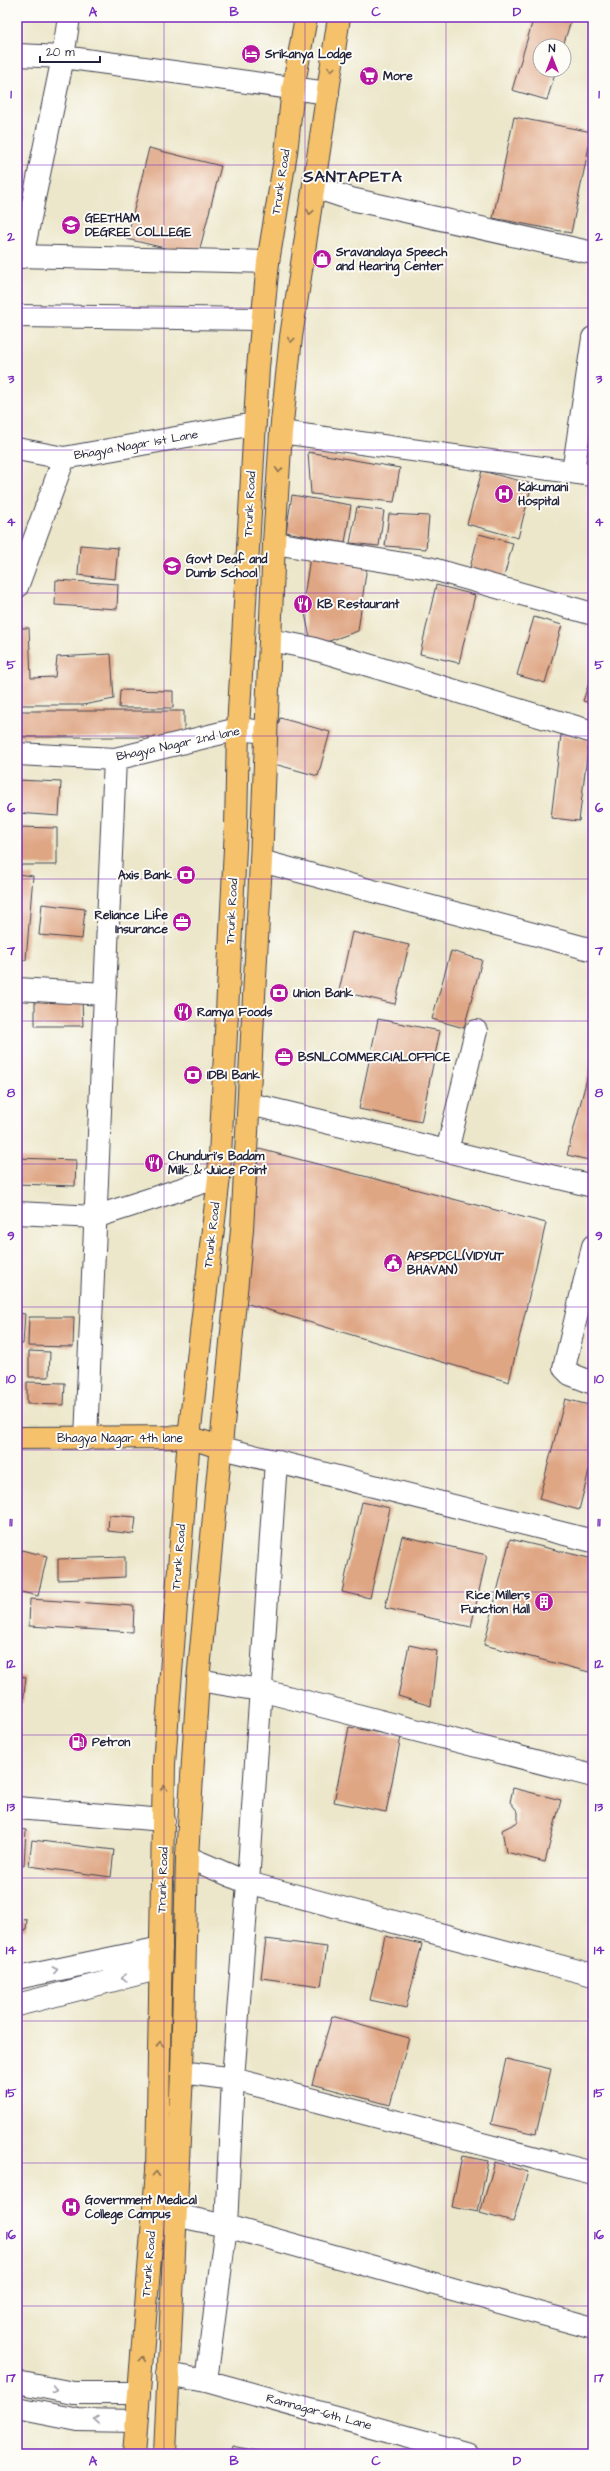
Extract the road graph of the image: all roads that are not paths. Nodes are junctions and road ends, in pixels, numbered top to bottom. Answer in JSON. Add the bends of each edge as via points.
{"nodes":[{"id":1,"x":69,"y":17,"type":"edge"},
{"id":2,"x":306,"y":17,"type":"edge"},
{"id":3,"x":339,"y":17,"type":"edge"},
{"id":4,"x":17,"y":55,"type":"edge"},
{"id":5,"x":64,"y":57,"type":"junction"},
{"id":6,"x":293,"y":89,"type":"junction"},
{"id":7,"x":328,"y":93,"type":"junction"},
{"id":8,"x":315,"y":187,"type":"junction"},
{"id":9,"x":593,"y":253,"type":"edge"},
{"id":10,"x":19,"y":257,"type":"edge"},
{"id":11,"x":268,"y":262,"type":"junction"},
{"id":12,"x":17,"y":316,"type":"edge"},
{"id":13,"x":263,"y":319,"type":"junction"},
{"id":14,"x":593,"y":338,"type":"edge"},
{"id":15,"x":254,"y":424,"type":"junction"},
{"id":16,"x":281,"y":432,"type":"junction"},
{"id":17,"x":17,"y":449,"type":"edge"},
{"id":18,"x":64,"y":458,"type":"junction"},
{"id":19,"x":583,"y":474,"type":"edge"},
{"id":20,"x":274,"y":542,"type":"junction"},
{"id":21,"x":17,"y":587,"type":"edge"},
{"id":22,"x":593,"y":614,"type":"edge"},
{"id":23,"x":270,"y":640,"type":"junction"},
{"id":24,"x":238,"y":729,"type":"junction"},
{"id":25,"x":266,"y":732,"type":"junction"},
{"id":26,"x":593,"y":732,"type":"edge"},
{"id":27,"x":17,"y":754,"type":"edge"},
{"id":28,"x":115,"y":758,"type":"junction"},
{"id":29,"x":261,"y":861,"type":"junction"},
{"id":30,"x":593,"y":950,"type":"edge"},
{"id":31,"x":17,"y":989,"type":"edge"},
{"id":32,"x":105,"y":994,"type":"junction"},
{"id":33,"x":476,"y":1030,"type":"dead end"},
{"id":34,"x":250,"y":1104,"type":"junction"},
{"id":35,"x":447,"y":1151,"type":"junction"},
{"id":36,"x":219,"y":1177,"type":"junction"},
{"id":37,"x":593,"y":1186,"type":"edge"},
{"id":38,"x":17,"y":1213,"type":"edge"},
{"id":39,"x":96,"y":1217,"type":"junction"},
{"id":40,"x":593,"y":1246,"type":"edge"},
{"id":41,"x":589,"y":1278,"type":"edge"},
{"id":42,"x":593,"y":1383,"type":"edge"},
{"id":43,"x":189,"y":1437,"type":"junction"},
{"id":44,"x":17,"y":1438,"type":"edge"},
{"id":45,"x":86,"y":1439,"type":"junction"},
{"id":46,"x":222,"y":1448,"type":"junction"},
{"id":47,"x":276,"y":1460,"type":"junction"},
{"id":48,"x":593,"y":1541,"type":"edge"},
{"id":49,"x":198,"y":1680,"type":"junction"},
{"id":50,"x":260,"y":1690,"type":"junction"},
{"id":51,"x":593,"y":1776,"type":"edge"},
{"id":52,"x":17,"y":1808,"type":"edge"},
{"id":53,"x":164,"y":1820,"type":"junction"},
{"id":54,"x":187,"y":1858,"type":"junction"},
{"id":55,"x":248,"y":1884,"type":"junction"},
{"id":56,"x":161,"y":1958,"type":"junction"},
{"id":57,"x":593,"y":1976,"type":"edge"},
{"id":58,"x":17,"y":1978,"type":"edge"},
{"id":59,"x":17,"y":2005,"type":"edge"},
{"id":60,"x":182,"y":2072,"type":"junction"},
{"id":61,"x":233,"y":2079,"type":"junction"},
{"id":62,"x":593,"y":2173,"type":"edge"},
{"id":63,"x":175,"y":2215,"type":"junction"},
{"id":64,"x":226,"y":2226,"type":"junction"},
{"id":65,"x":593,"y":2328,"type":"edge"},
{"id":66,"x":168,"y":2374,"type":"junction"},
{"id":67,"x":206,"y":2381,"type":"junction"},
{"id":68,"x":17,"y":2382,"type":"edge"},
{"id":69,"x":139,"y":2394,"type":"junction"},
{"id":70,"x":17,"y":2408,"type":"edge"},
{"id":71,"x":136,"y":2421,"type":"junction"},
{"id":72,"x":134,"y":2454,"type":"edge"},
{"id":73,"x":165,"y":2454,"type":"edge"},
{"id":74,"x":469,"y":2454,"type":"edge"}],
"edges":[{"from":1,"to":5,"type":"street"},
{"from":2,"to":6,"type":"main road","name":"Trunk Road"},
{"from":3,"to":7,"type":"main road","one_way":true},
{"from":4,"to":5,"type":"street"},
{"from":5,"to":6,"type":"street"},
{"from":5,"to":10,"type":"street"},
{"from":6,"to":7,"type":"street"},
{"from":6,"to":11,"type":"main road","name":"Trunk Road","via":[[286,153]]},
{"from":7,"to":8,"type":"main road"},
{"from":8,"to":9,"type":"street","via":[[351,199]]},
{"from":8,"to":16,"type":"main road","one_way":true,"via":[[291,337]]},
{"from":10,"to":11,"type":"street"},
{"from":11,"to":13,"type":"main road","name":"Trunk Road"},
{"from":12,"to":13,"type":"street"},
{"from":13,"to":15,"type":"main road","name":"Trunk Road"},
{"from":14,"to":19,"type":"street"},
{"from":15,"to":18,"type":"street","name":"Bhagya Nagar 1st Lane"},
{"from":15,"to":24,"type":"main road","name":"Trunk Road"},
{"from":16,"to":19,"type":"street"},
{"from":16,"to":20,"type":"main road","one_way":true},
{"from":17,"to":18,"type":"street","name":"Bhagya Nagar 1st Lane"},
{"from":18,"to":21,"type":"street"},
{"from":20,"to":22,"type":"street","via":[[429,568]]},
{"from":20,"to":23,"type":"main road"},
{"from":23,"to":25,"type":"main road"},
{"from":23,"to":26,"type":"street","via":[[311,648]]},
{"from":24,"to":25,"type":"street","name":"Bhagya Nagar 2nd lane"},
{"from":24,"to":28,"type":"street","name":"Bhagya Nagar 2nd lane"},
{"from":24,"to":36,"type":"main road","name":"Trunk Road","via":[[236,826]]},
{"from":25,"to":29,"type":"main road"},
{"from":27,"to":28,"type":"street","name":"Bhagya Nagar 2nd lane"},
{"from":28,"to":32,"type":"street"},
{"from":29,"to":30,"type":"street"},
{"from":29,"to":34,"type":"main road"},
{"from":31,"to":32,"type":"street"},
{"from":32,"to":39,"type":"street"},
{"from":33,"to":35,"type":"street"},
{"from":34,"to":35,"type":"street"},
{"from":34,"to":46,"type":"main road","via":[[242,1230]]},
{"from":35,"to":37,"type":"street"},
{"from":36,"to":39,"type":"street"},
{"from":36,"to":43,"type":"main road","name":"Trunk Road"},
{"from":38,"to":39,"type":"street"},
{"from":39,"to":45,"type":"street"},
{"from":40,"to":41,"type":"street"},
{"from":41,"to":42,"type":"street","via":[[564,1368],[570,1374]]},
{"from":43,"to":45,"type":"main road","name":"Bhagya Nagar 4th lane"},
{"from":43,"to":46,"type":"main road","name":"Bhagya Nagar 4th lane"},
{"from":53,"to":43,"type":"main road","name":"Trunk Road","one_way":true,"via":[[166,1740]]},
{"from":44,"to":45,"type":"main road","name":"Bhagya Nagar 4th lane"},
{"from":46,"to":47,"type":"street"},
{"from":46,"to":49,"type":"main road"},
{"from":47,"to":48,"type":"street"},
{"from":47,"to":50,"type":"street"},
{"from":49,"to":50,"type":"street"},
{"from":49,"to":54,"type":"main road"},
{"from":50,"to":51,"type":"street"},
{"from":50,"to":55,"type":"street"},
{"from":52,"to":53,"type":"street"},
{"from":53,"to":56,"type":"main road","name":"Trunk Road"},
{"from":54,"to":55,"type":"street"},
{"from":54,"to":60,"type":"main road"},
{"from":55,"to":57,"type":"street"},
{"from":55,"to":61,"type":"street"},
{"from":58,"to":56,"type":"street","one_way":true},
{"from":56,"to":59,"type":"street","one_way":true},
{"from":69,"to":56,"type":"main road","name":"Trunk Road","one_way":true,"via":[[156,2172]]},
{"from":60,"to":61,"type":"street"},
{"from":60,"to":63,"type":"main road"},
{"from":61,"to":62,"type":"street"},
{"from":61,"to":64,"type":"street"},
{"from":63,"to":64,"type":"street"},
{"from":63,"to":66,"type":"main road"},
{"from":64,"to":65,"type":"street"},
{"from":64,"to":67,"type":"street"},
{"from":66,"to":67,"type":"street","name":"Ramnagar-6th Lane"},
{"from":66,"to":73,"type":"main road"},
{"from":67,"to":74,"type":"street","name":"Ramnagar-6th Lane"},
{"from":68,"to":69,"type":"street","one_way":true,"via":[[74,2394]]},
{"from":69,"to":71,"type":"main road","name":"Trunk Road"},
{"from":71,"to":70,"type":"street","one_way":true,"via":[[78,2420]]},
{"from":71,"to":72,"type":"main road","name":"Trunk Road"}]}
